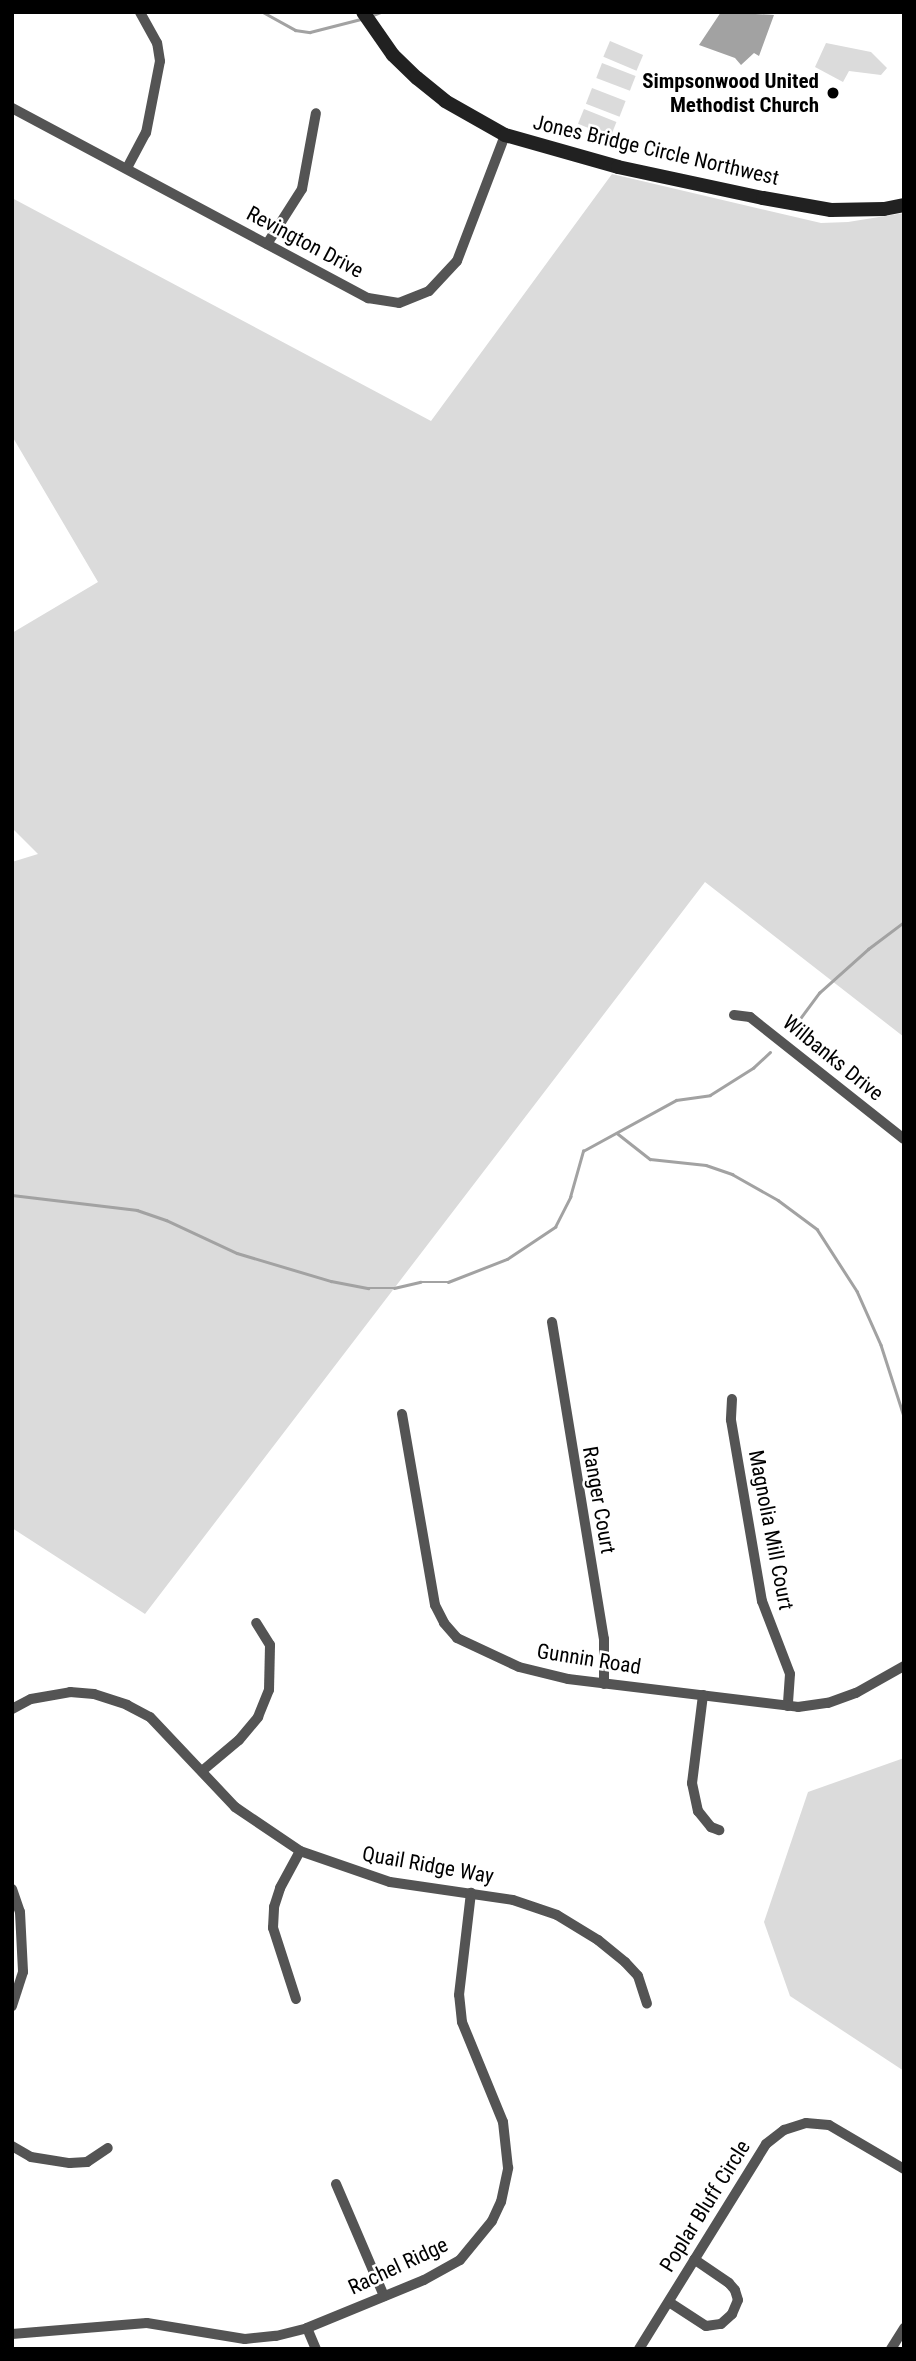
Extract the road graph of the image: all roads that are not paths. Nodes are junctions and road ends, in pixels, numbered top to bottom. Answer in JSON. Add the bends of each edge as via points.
{"nodes":[{"id":1,"x":140,"y":12,"type":"edge"},
{"id":2,"x":363,"y":12,"type":"edge"},
{"id":3,"x":12,"y":108,"type":"edge"},
{"id":4,"x":316,"y":113,"type":"dead end"},
{"id":5,"x":505,"y":135,"type":"junction"},
{"id":6,"x":127,"y":167,"type":"junction"},
{"id":7,"x":904,"y":205,"type":"edge"},
{"id":8,"x":267,"y":244,"type":"junction"},
{"id":9,"x":734,"y":1015,"type":"dead end"},
{"id":10,"x":904,"y":1139,"type":"edge"},
{"id":11,"x":552,"y":1322,"type":"dead end"},
{"id":12,"x":732,"y":1399,"type":"dead end"},
{"id":13,"x":402,"y":1414,"type":"dead end"},
{"id":14,"x":256,"y":1623,"type":"dead end"},
{"id":15,"x":904,"y":1666,"type":"edge"},
{"id":16,"x":604,"y":1684,"type":"junction"},
{"id":17,"x":703,"y":1695,"type":"junction"},
{"id":18,"x":13,"y":1706,"type":"edge"},
{"id":19,"x":789,"y":1706,"type":"junction"},
{"id":20,"x":202,"y":1772,"type":"junction"},
{"id":21,"x":719,"y":1830,"type":"dead end"},
{"id":22,"x":300,"y":1851,"type":"junction"},
{"id":23,"x":12,"y":1889,"type":"edge"},
{"id":24,"x":471,"y":1893,"type":"junction"},
{"id":25,"x":296,"y":1999,"type":"dead end"},
{"id":26,"x":647,"y":2004,"type":"dead end"},
{"id":27,"x":12,"y":2006,"type":"edge"},
{"id":28,"x":12,"y":2146,"type":"edge"},
{"id":29,"x":108,"y":2148,"type":"dead end"},
{"id":30,"x":904,"y":2169,"type":"edge"},
{"id":31,"x":336,"y":2184,"type":"dead end"},
{"id":32,"x":694,"y":2259,"type":"junction"},
{"id":33,"x":384,"y":2296,"type":"junction"},
{"id":34,"x":668,"y":2302,"type":"junction"},
{"id":35,"x":307,"y":2328,"type":"junction"},
{"id":36,"x":904,"y":2328,"type":"edge"},
{"id":37,"x":12,"y":2334,"type":"edge"},
{"id":38,"x":316,"y":2349,"type":"edge"},
{"id":39,"x":639,"y":2349,"type":"edge"},
{"id":40,"x":891,"y":2349,"type":"edge"}],
"edges":[{"from":1,"to":6,"type":"street","via":[[157,43],[160,61],[146,133]]},
{"from":2,"to":5,"type":"street","name":"Jones Bridge Circle Northwest","via":[[393,55],[417,78],[445,101]]},
{"from":3,"to":6,"type":"street","name":"Revington Drive"},
{"from":4,"to":8,"type":"street","via":[[302,190]]},
{"from":5,"to":7,"type":"street","name":"Jones Bridge Circle Northwest","via":[[618,167],[764,198],[831,209]]},
{"from":5,"to":8,"type":"street","name":"Revington Drive","via":[[457,261],[429,291],[399,303],[368,298]]},
{"from":6,"to":8,"type":"street","name":"Revington Drive"},
{"from":9,"to":10,"type":"street","name":"Wilbanks Drive","via":[[750,1017]]},
{"from":11,"to":16,"type":"street","name":"Ranger Court","via":[[604,1639]]},
{"from":12,"to":19,"type":"street","name":"Magnolia Mill Court","via":[[731,1420],[762,1601],[790,1674]]},
{"from":13,"to":16,"type":"street","name":"Gunnin Road","via":[[435,1605],[444,1623],[457,1638],[519,1667]]},
{"from":14,"to":20,"type":"street","via":[[270,1645],[269,1690],[258,1717]]},
{"from":15,"to":19,"type":"street","name":"Gunnin Road","via":[[828,1703]]},
{"from":16,"to":17,"type":"street","name":"Gunnin Road"},
{"from":17,"to":19,"type":"street","name":"Gunnin Road"},
{"from":17,"to":21,"type":"street","via":[[692,1783],[698,1811]]},
{"from":18,"to":20,"type":"street","name":"Quail Ridge Way","via":[[70,1692],[127,1705],[150,1717]]},
{"from":20,"to":22,"type":"street","name":"Quail Ridge Way","via":[[235,1807]]},
{"from":22,"to":24,"type":"street","name":"Quail Ridge Way","via":[[390,1882]]},
{"from":22,"to":25,"type":"street","via":[[280,1888],[273,1928]]},
{"from":23,"to":27,"type":"street","via":[[20,1912],[23,1961],[22,1980]]},
{"from":24,"to":26,"type":"street","name":"Quail Ridge Way","via":[[536,1907],[583,1930],[638,1976]]},
{"from":24,"to":33,"type":"street","name":"Rachel Ridge","via":[[459,1995],[462,2022],[503,2122],[508,2168],[501,2202],[492,2221],[460,2260]]},
{"from":28,"to":29,"type":"street","via":[[31,2157],[70,2163],[87,2162]]},
{"from":30,"to":32,"type":"street","name":"Poplar Bluff Circle","via":[[829,2125],[806,2123],[784,2130],[766,2144]]},
{"from":31,"to":33,"type":"street"},
{"from":32,"to":34,"type":"street","name":"Poplar Bluff Circle"},
{"from":32,"to":34,"type":"street","via":[[735,2290],[738,2300],[732,2314],[721,2324],[706,2326]]},
{"from":33,"to":35,"type":"street","name":"Rachel Ridge"},
{"from":34,"to":39,"type":"street","name":"Poplar Bluff Circle"},
{"from":35,"to":37,"type":"street","name":"Rachel Ridge","via":[[245,2339],[146,2323]]},
{"from":35,"to":38,"type":"street"},
{"from":36,"to":40,"type":"street"}]}
